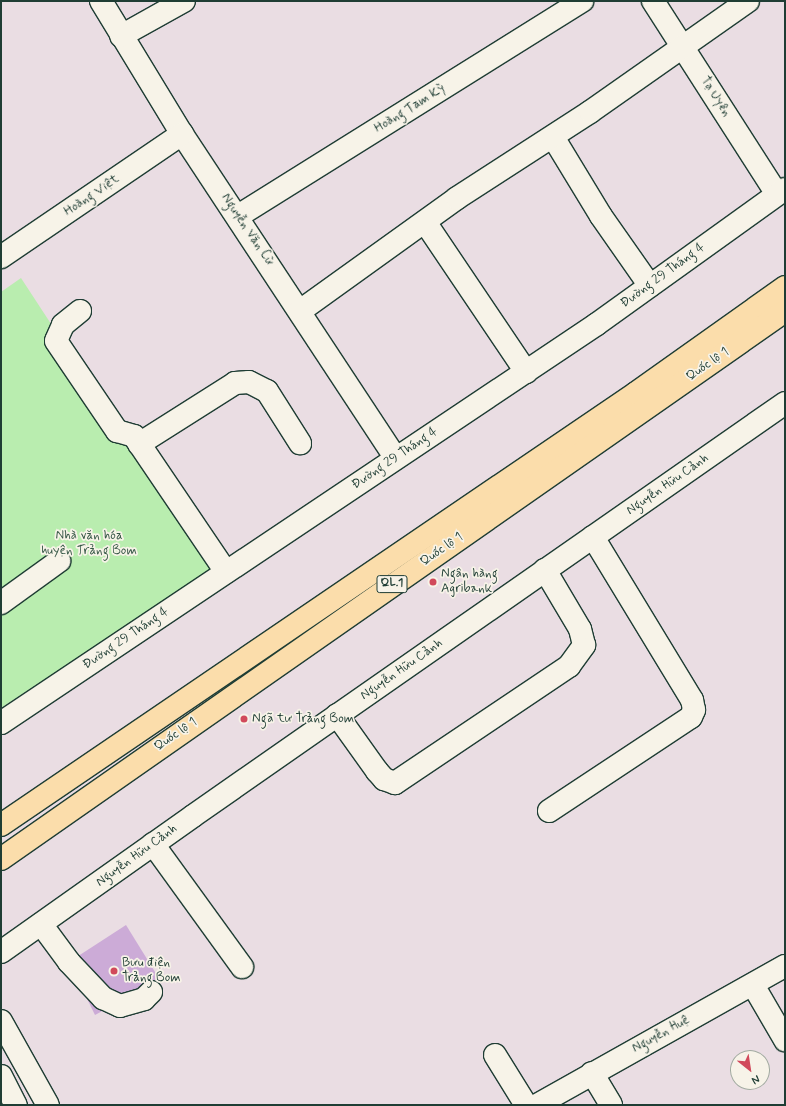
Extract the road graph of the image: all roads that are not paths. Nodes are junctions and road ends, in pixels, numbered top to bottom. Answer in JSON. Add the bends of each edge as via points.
{"nodes":[{"id":1,"x":101,"y":1,"type":"edge"},
{"id":2,"x":184,"y":1,"type":"edge"},
{"id":3,"x":582,"y":1,"type":"edge"},
{"id":4,"x":653,"y":1,"type":"edge"},
{"id":5,"x":748,"y":1,"type":"edge"},
{"id":6,"x":121,"y":36,"type":"junction"},
{"id":7,"x":683,"y":48,"type":"junction"},
{"id":8,"x":182,"y":134,"type":"junction"},
{"id":9,"x":553,"y":136,"type":"junction"},
{"id":10,"x":781,"y":191,"type":"edge"},
{"id":11,"x":238,"y":216,"type":"junction"},
{"id":12,"x":425,"y":222,"type":"junction"},
{"id":13,"x":1,"y":257,"type":"edge"},
{"id":14,"x":650,"y":286,"type":"junction"},
{"id":15,"x":785,"y":287,"type":"edge"},
{"id":16,"x":80,"y":311,"type":"dead end"},
{"id":17,"x":300,"y":311,"type":"junction"},
{"id":18,"x":785,"y":311,"type":"edge"},
{"id":19,"x":526,"y":372,"type":"junction"},
{"id":20,"x":785,"y":403,"type":"edge"},
{"id":21,"x":300,"y":443,"type":"dead end"},
{"id":22,"x":139,"y":444,"type":"junction"},
{"id":23,"x":396,"y":458,"type":"junction"},
{"id":24,"x":593,"y":537,"type":"junction"},
{"id":25,"x":59,"y":561,"type":"dead end"},
{"id":26,"x":545,"y":570,"type":"junction"},
{"id":27,"x":226,"y":572,"type":"junction"},
{"id":28,"x":1,"y":603,"type":"edge"},
{"id":29,"x":337,"y":715,"type":"junction"},
{"id":30,"x":1,"y":723,"type":"edge"},
{"id":31,"x":549,"y":811,"type":"dead end"},
{"id":32,"x":1,"y":825,"type":"edge"},
{"id":33,"x":153,"y":844,"type":"junction"},
{"id":34,"x":1,"y":859,"type":"edge"},
{"id":35,"x":41,"y":924,"type":"junction"},
{"id":36,"x":1,"y":952,"type":"edge"},
{"id":37,"x":785,"y":966,"type":"edge"},
{"id":38,"x":242,"y":967,"type":"dead end"},
{"id":39,"x":752,"y":984,"type":"junction"},
{"id":40,"x":152,"y":992,"type":"dead end"},
{"id":41,"x":1,"y":1021,"type":"edge"},
{"id":42,"x":785,"y":1040,"type":"edge"},
{"id":43,"x":495,"y":1055,"type":"dead end"},
{"id":44,"x":592,"y":1073,"type":"junction"},
{"id":45,"x":1,"y":1076,"type":"edge"},
{"id":46,"x":16,"y":1105,"type":"edge"},
{"id":47,"x":48,"y":1105,"type":"edge"},
{"id":48,"x":526,"y":1105,"type":"edge"},
{"id":49,"x":537,"y":1105,"type":"edge"},
{"id":50,"x":611,"y":1105,"type":"edge"}],
"edges":[{"from":1,"to":6,"type":"street","name":"Nguyễn Văn Cừ"},
{"from":2,"to":6,"type":"street"},
{"from":3,"to":11,"type":"street","name":"Hoàng Tam Kỳ"},
{"from":4,"to":7,"type":"street","name":"Tạ Uyên"},
{"from":5,"to":7,"type":"street"},
{"from":6,"to":8,"type":"street","name":"Nguyễn Văn Cừ"},
{"from":7,"to":9,"type":"street"},
{"from":7,"to":10,"type":"street","name":"Tạ Uyên"},
{"from":8,"to":11,"type":"street","name":"Nguyễn Văn Cừ"},
{"from":8,"to":13,"type":"street","name":"Hoàng Việt"},
{"from":9,"to":12,"type":"street"},
{"from":9,"to":14,"type":"street","via":[[601,216]]},
{"from":10,"to":14,"type":"street","name":"Đường 29 Tháng 4"},
{"from":11,"to":17,"type":"street","name":"Nguyễn Văn Cừ"},
{"from":12,"to":17,"type":"street"},
{"from":12,"to":19,"type":"street"},
{"from":14,"to":19,"type":"street","name":"Đường 29 Tháng 4"},
{"from":15,"to":32,"type":"highway","name":"Quốc lộ 1","number":"QL.1","via":[[629,397]]},
{"from":16,"to":22,"type":"street","via":[[63,325],[56,341],[118,431],[134,436]]},
{"from":17,"to":23,"type":"street","name":"Nguyễn Văn Cừ"},
{"from":18,"to":34,"type":"highway","name":"Quốc lộ 1","number":"QL.1"},
{"from":19,"to":23,"type":"street","name":"Đường 29 Tháng 4"},
{"from":20,"to":24,"type":"street","name":"Nguyễn Hữu Cảnh"},
{"from":21,"to":22,"type":"street","via":[[267,391],[249,382],[235,383]]},
{"from":22,"to":27,"type":"street"},
{"from":23,"to":27,"type":"street","name":"Đường 29 Tháng 4"},
{"from":24,"to":26,"type":"street","name":"Nguyễn Hữu Cảnh"},
{"from":24,"to":31,"type":"street","via":[[692,700],[694,710],[691,717]]},
{"from":25,"to":28,"type":"street"},
{"from":26,"to":29,"type":"street","name":"Nguyễn Hữu Cảnh"},
{"from":26,"to":29,"type":"street","via":[[580,629],[584,645],[569,666],[395,783],[384,779],[377,771]]},
{"from":27,"to":30,"type":"street","name":"Đường 29 Tháng 4"},
{"from":29,"to":33,"type":"street","name":"Nguyễn Hữu Cảnh"},
{"from":33,"to":35,"type":"street","name":"Nguyễn Hữu Cảnh"},
{"from":33,"to":38,"type":"street"},
{"from":35,"to":36,"type":"street","name":"Nguyễn Hữu Cảnh"},
{"from":35,"to":40,"type":"street","via":[[69,962],[103,998],[120,1006],[144,999]]},
{"from":37,"to":39,"type":"street","name":"Nguyễn Huệ"},
{"from":39,"to":42,"type":"street"},
{"from":39,"to":44,"type":"street","name":"Nguyễn Huệ"},
{"from":41,"to":47,"type":"street"},
{"from":43,"to":48,"type":"street"},
{"from":44,"to":49,"type":"street","name":"Nguyễn Huệ"},
{"from":44,"to":50,"type":"street"},
{"from":45,"to":46,"type":"street"}]}
